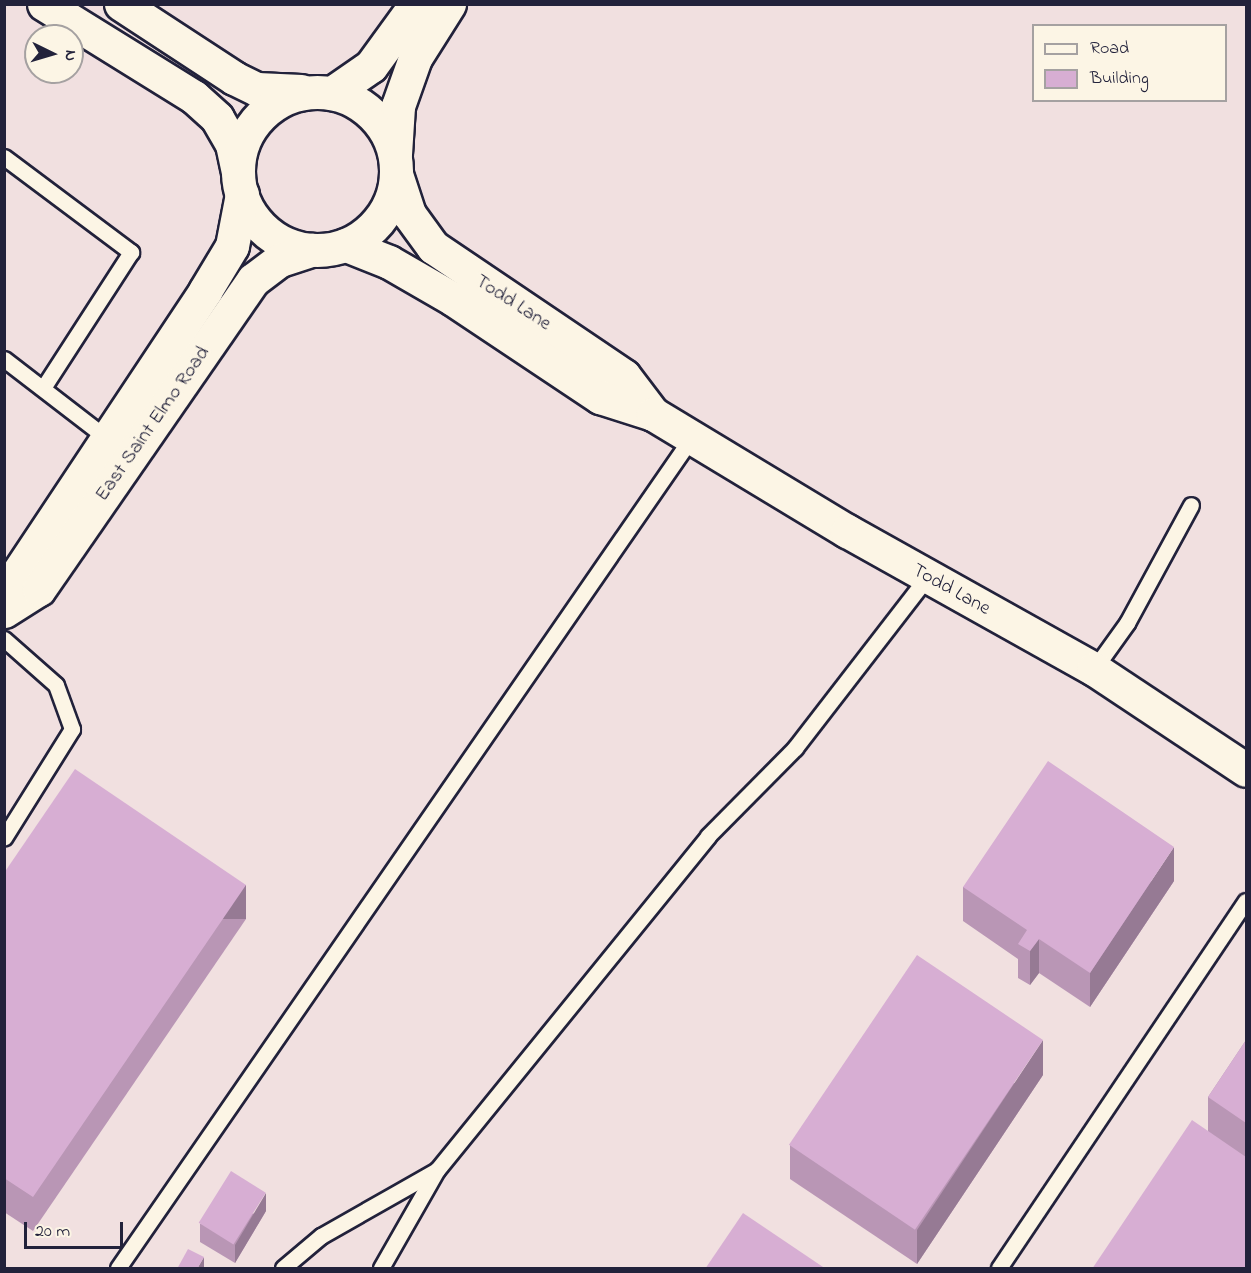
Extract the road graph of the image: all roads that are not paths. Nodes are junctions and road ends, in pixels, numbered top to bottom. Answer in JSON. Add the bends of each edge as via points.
{"nodes":[{"id":1,"x":44,"y":4,"type":"edge"},
{"id":2,"x":121,"y":4,"type":"edge"},
{"id":3,"x":416,"y":4,"type":"edge"},
{"id":4,"x":449,"y":4,"type":"edge"},
{"id":5,"x":322,"y":92,"type":"junction"},
{"id":6,"x":4,"y":157,"type":"edge"},
{"id":7,"x":395,"y":165,"type":"junction"},
{"id":8,"x":240,"y":184,"type":"junction"},
{"id":9,"x":346,"y":245,"type":"junction"},
{"id":10,"x":311,"y":250,"type":"junction"},
{"id":11,"x":4,"y":359,"type":"edge"},
{"id":12,"x":43,"y":388,"type":"junction"},
{"id":13,"x":652,"y":414,"type":"junction"},
{"id":14,"x":692,"y":437,"type":"junction"},
{"id":15,"x":109,"y":440,"type":"junction"},
{"id":16,"x":1191,"y":505,"type":"dead end"},
{"id":17,"x":927,"y":577,"type":"junction"},
{"id":18,"x":6,"y":592,"type":"edge"},
{"id":19,"x":4,"y":639,"type":"edge"},
{"id":20,"x":1094,"y":669,"type":"junction"},
{"id":21,"x":1246,"y":769,"type":"edge"},
{"id":22,"x":4,"y":838,"type":"edge"},
{"id":23,"x":1246,"y":901,"type":"edge"},
{"id":24,"x":437,"y":1170,"type":"junction"},
{"id":25,"x":118,"y":1269,"type":"edge"},
{"id":26,"x":283,"y":1269,"type":"edge"},
{"id":27,"x":381,"y":1269,"type":"edge"},
{"id":28,"x":999,"y":1269,"type":"edge"}],
"edges":[{"from":1,"to":8,"type":"street","via":[[194,96],[217,118],[232,144]]},
{"from":2,"to":5,"type":"street","via":[[257,89]]},
{"from":3,"to":5,"type":"street","via":[[371,66]]},
{"from":4,"to":7,"type":"street","via":[[412,67],[398,106]]},
{"from":5,"to":7,"type":"street","via":[[367,109],[389,138]]},
{"from":5,"to":8,"type":"street","via":[[292,96],[258,118],[247,135]]},
{"from":6,"to":12,"type":"lane","via":[[131,252]]},
{"from":7,"to":9,"type":"street","via":[[386,210],[375,225]]},
{"from":7,"to":13,"type":"street","name":"Todd Lane","via":[[409,214],[433,247],[624,376]]},
{"from":8,"to":10,"type":"street","via":[[263,229],[293,247]]},
{"from":8,"to":15,"type":"street","name":"East Saint Elmo Road","via":[[232,246]]},
{"from":9,"to":10,"type":"street"},
{"from":9,"to":13,"type":"street","name":"Todd Lane","via":[[389,262],[453,299],[600,397]]},
{"from":10,"to":18,"type":"street","name":"East Saint Elmo Road","via":[[279,260],[253,280],[39,589]]},
{"from":11,"to":12,"type":"lane"},
{"from":12,"to":15,"type":"lane"},
{"from":13,"to":14,"type":"street","name":"Todd Lane"},
{"from":14,"to":17,"type":"street","name":"Todd Lane"},
{"from":14,"to":25,"type":"lane"},
{"from":15,"to":18,"type":"street","name":"East Saint Elmo Road"},
{"from":16,"to":20,"type":"lane","via":[[1127,623]]},
{"from":17,"to":20,"type":"street","name":"Todd Lane"},
{"from":17,"to":24,"type":"lane","via":[[795,748],[708,836]]},
{"from":19,"to":22,"type":"lane","via":[[56,685],[72,729]]},
{"from":20,"to":21,"type":"street","name":"Todd Lane"},
{"from":23,"to":28,"type":"lane"},
{"from":24,"to":26,"type":"lane","via":[[321,1236]]},
{"from":24,"to":27,"type":"lane"}]}
